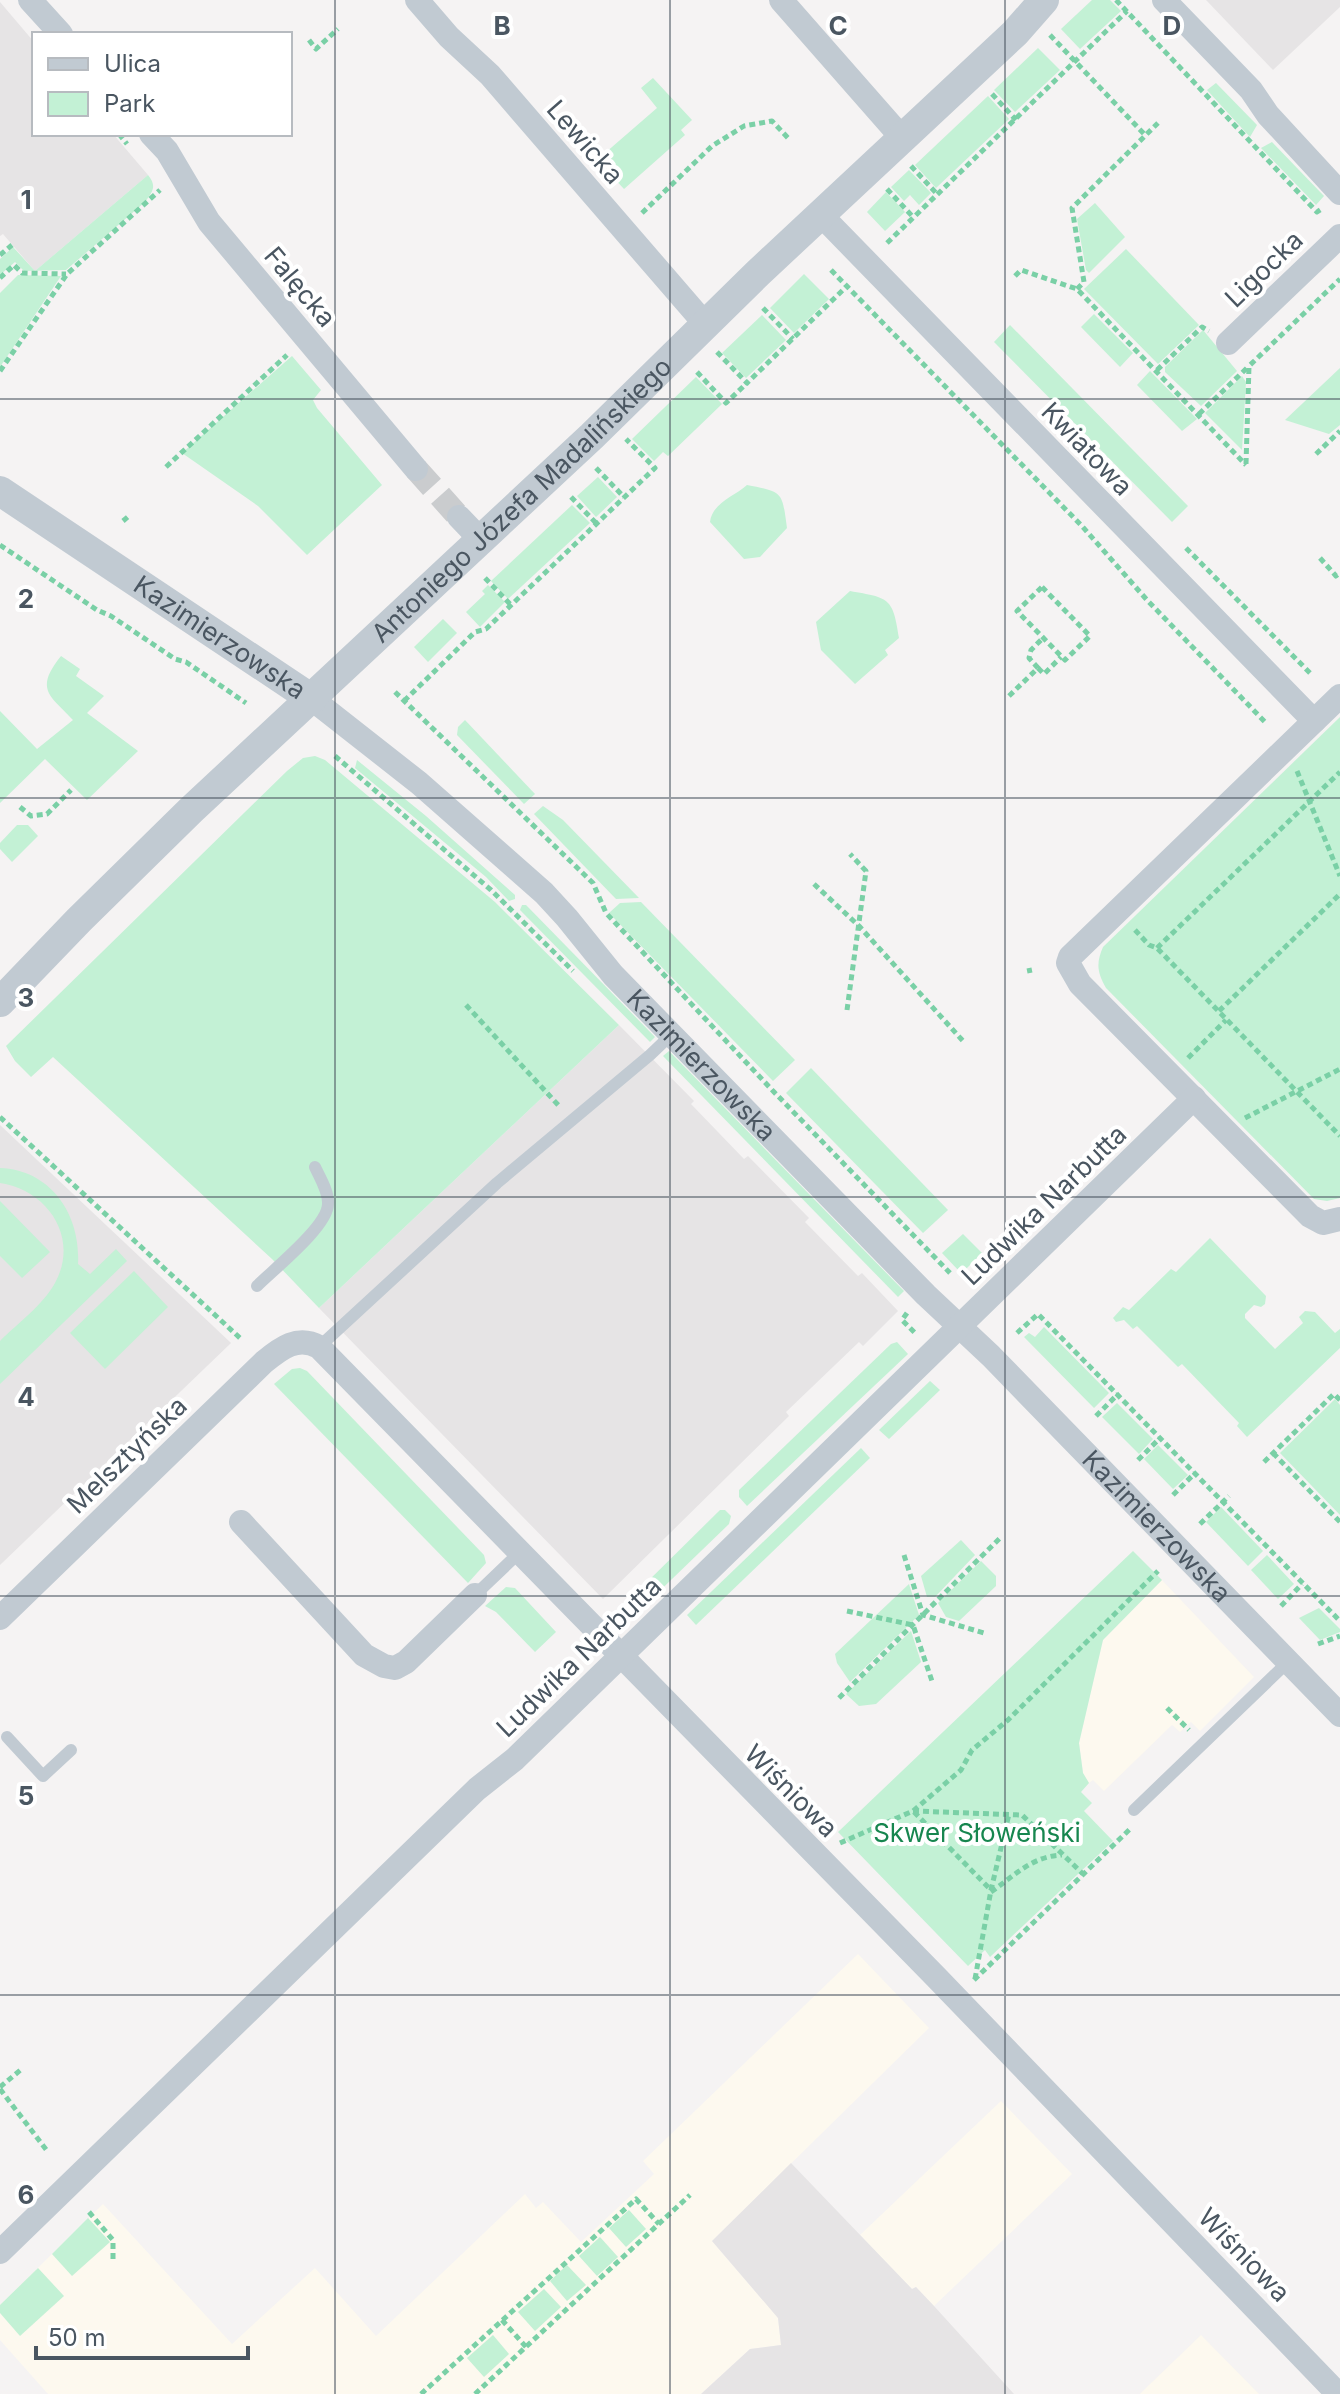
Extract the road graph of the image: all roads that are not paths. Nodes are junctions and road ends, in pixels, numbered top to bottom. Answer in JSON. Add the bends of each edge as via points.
{"nodes":[{"id":1,"x":30,"y":0,"type":"edge"},
{"id":2,"x":417,"y":0,"type":"edge"},
{"id":3,"x":781,"y":0,"type":"edge"},
{"id":4,"x":1044,"y":0,"type":"edge"},
{"id":5,"x":1164,"y":0,"type":"edge"},
{"id":6,"x":59,"y":32,"type":"edge"},
{"id":7,"x":153,"y":136,"type":"edge"},
{"id":8,"x":906,"y":152,"type":"junction"},
{"id":9,"x":1340,"y":193,"type":"edge"},
{"id":10,"x":820,"y":214,"type":"junction"},
{"id":11,"x":1340,"y":236,"type":"edge"},
{"id":12,"x":711,"y":338,"type":"junction"},
{"id":13,"x":1228,"y":343,"type":"road end"},
{"id":14,"x":416,"y":469,"type":"tunnel mouth"},
{"id":15,"x":0,"y":491,"type":"edge"},
{"id":16,"x":459,"y":517,"type":"tunnel mouth"},
{"id":17,"x":480,"y":539,"type":"junction"},
{"id":18,"x":1340,"y":696,"type":"edge"},
{"id":19,"x":312,"y":699,"type":"junction"},
{"id":20,"x":1314,"y":721,"type":"junction"},
{"id":21,"x":0,"y":1002,"type":"edge"},
{"id":22,"x":672,"y":1034,"type":"junction"},
{"id":23,"x":1194,"y":1098,"type":"junction"},
{"id":24,"x":315,"y":1167,"type":"dead end"},
{"id":25,"x":1340,"y":1219,"type":"edge"},
{"id":26,"x":257,"y":1286,"type":"dead end"},
{"id":27,"x":960,"y":1326,"type":"junction"},
{"id":28,"x":309,"y":1344,"type":"junction"},
{"id":29,"x":241,"y":1522,"type":"dead end"},
{"id":30,"x":519,"y":1553,"type":"junction"},
{"id":31,"x":475,"y":1595,"type":"joint"},
{"id":32,"x":0,"y":1618,"type":"edge"},
{"id":33,"x":619,"y":1657,"type":"junction"},
{"id":34,"x":1288,"y":1662,"type":"junction"},
{"id":35,"x":1340,"y":1715,"type":"edge"},
{"id":36,"x":7,"y":1737,"type":"dead end"},
{"id":37,"x":71,"y":1750,"type":"dead end"},
{"id":38,"x":1137,"y":1815,"type":"road end"},
{"id":39,"x":0,"y":2252,"type":"edge"},
{"id":40,"x":1338,"y":2394,"type":"edge"}],
"edges":[{"from":1,"to":6,"type":"street"},
{"from":2,"to":12,"type":"street","name":"Lewicka","via":[[490,75]]},
{"from":3,"to":8,"type":"street"},
{"from":4,"to":8,"type":"street","name":"Antoniego Józefa Madalińskiego"},
{"from":5,"to":9,"type":"street"},
{"from":7,"to":14,"type":"street","name":"Falęcka","via":[[209,222]]},
{"from":8,"to":10,"type":"street","name":"Antoniego Józefa Madalińskiego"},
{"from":10,"to":12,"type":"street","name":"Antoniego Józefa Madalińskiego"},
{"from":10,"to":20,"type":"street","name":"Kwiatowa"},
{"from":11,"to":13,"type":"street","name":"Ligocka"},
{"from":12,"to":17,"type":"street","name":"Antoniego Józefa Madalińskiego","via":[[592,436]]},
{"from":15,"to":19,"type":"street","name":"Kazimierzowska"},
{"from":16,"to":17,"type":"street"},
{"from":17,"to":19,"type":"street","name":"Antoniego Józefa Madalińskiego"},
{"from":18,"to":20,"type":"street"},
{"from":19,"to":21,"type":"street","name":"Antoniego Józefa Madalińskiego","via":[[191,810]]},
{"from":19,"to":22,"type":"street","name":"Kazimierzowska","via":[[419,783],[544,893],[613,975]]},
{"from":20,"to":23,"type":"street","via":[[1068,963],[1080,984]]},
{"from":22,"to":27,"type":"street","name":"Kazimierzowska"},
{"from":22,"to":28,"type":"lane"},
{"from":23,"to":25,"type":"street","via":[[1310,1216],[1323,1223]]},
{"from":23,"to":27,"type":"street","name":"Ludwika Narbutta"},
{"from":24,"to":26,"type":"lane","via":[[329,1207],[320,1224]]},
{"from":27,"to":33,"type":"street","name":"Ludwika Narbutta"},
{"from":27,"to":34,"type":"street","name":"Kazimierzowska"},
{"from":28,"to":30,"type":"street","name":"Wiśniowa"},
{"from":28,"to":32,"type":"street","name":"Melsztyńska","via":[[279,1349],[264,1362]]},
{"from":29,"to":31,"type":"street","via":[[364,1655],[384,1666],[406,1662]]},
{"from":30,"to":31,"type":"lane"},
{"from":30,"to":33,"type":"street","name":"Wiśniowa"},
{"from":33,"to":39,"type":"street","name":"Ludwika Narbutta"},
{"from":33,"to":40,"type":"street","name":"Wiśniowa"},
{"from":34,"to":35,"type":"street","name":"Kazimierzowska"},
{"from":34,"to":38,"type":"lane"},
{"from":36,"to":37,"type":"lane","via":[[43,1776]]}]}
